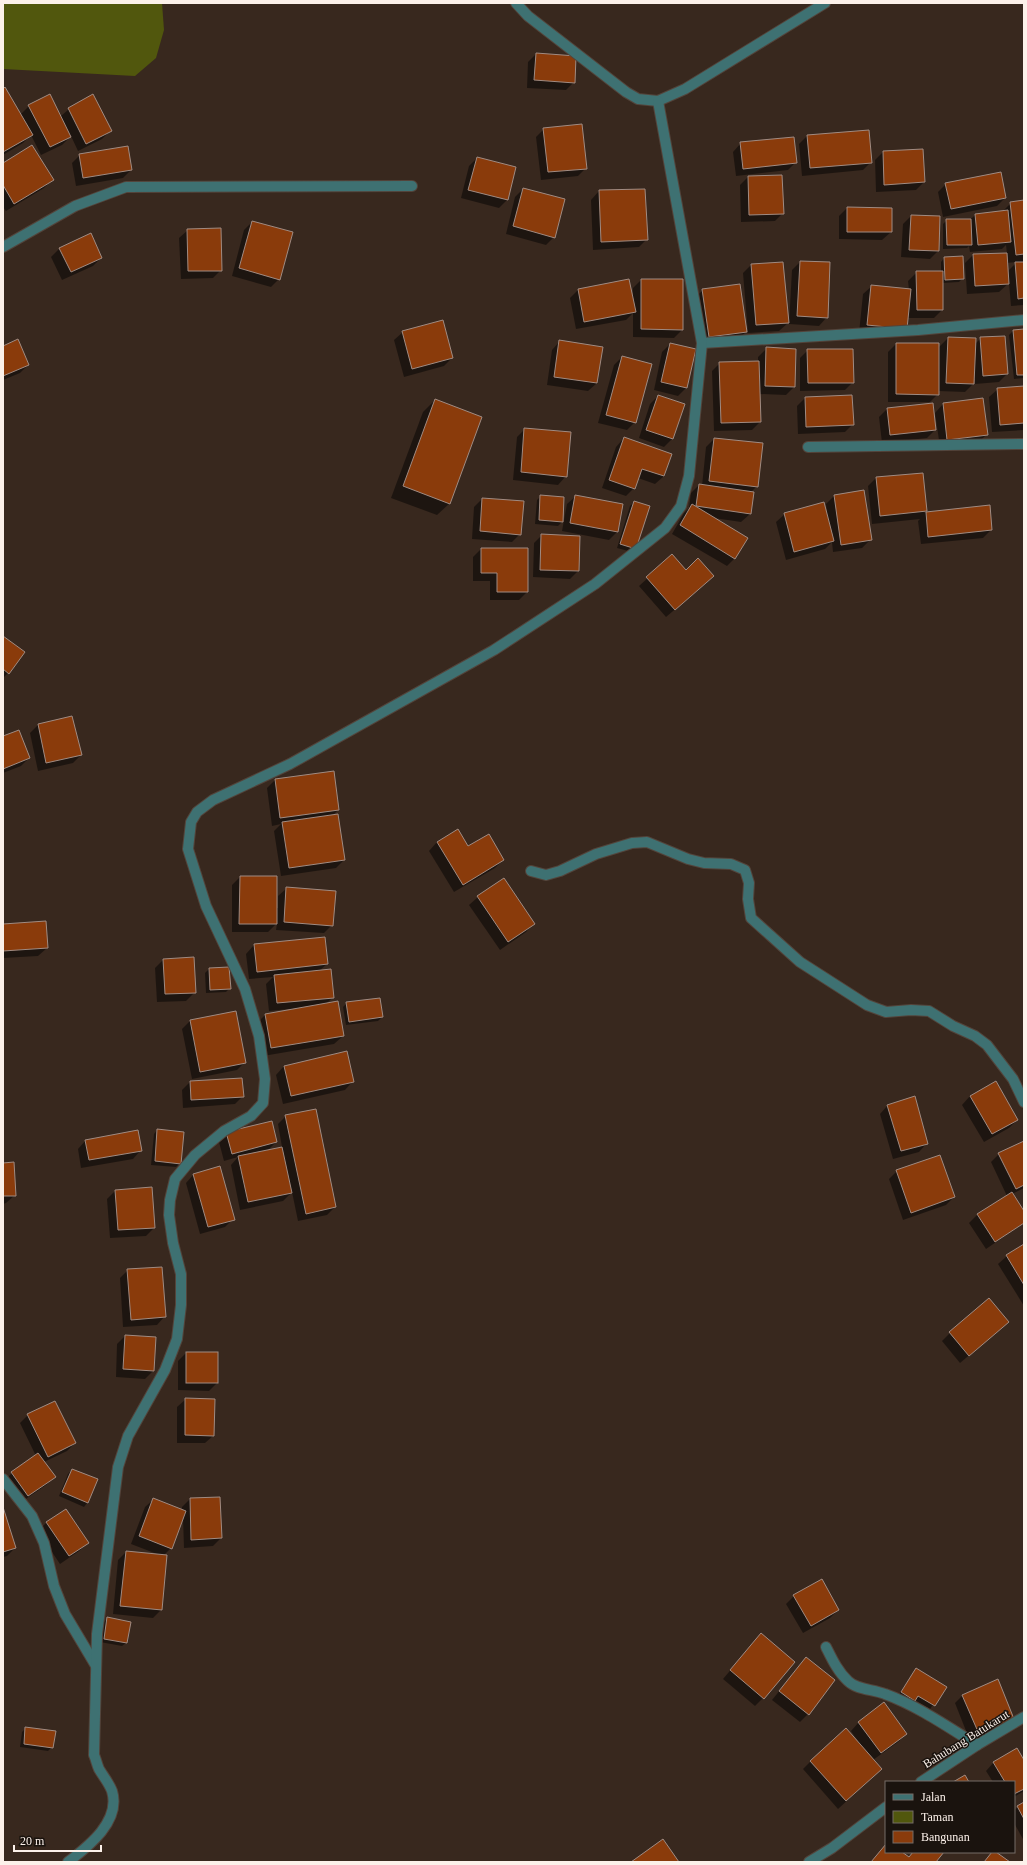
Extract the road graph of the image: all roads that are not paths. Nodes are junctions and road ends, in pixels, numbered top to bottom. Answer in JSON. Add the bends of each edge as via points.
{"nodes":[{"id":1,"x":516,"y":3,"type":"edge"},
{"id":2,"x":825,"y":3,"type":"edge"},
{"id":3,"x":658,"y":101,"type":"junction"},
{"id":4,"x":412,"y":186,"type":"dead end"},
{"id":5,"x":3,"y":247,"type":"edge"},
{"id":6,"x":1024,"y":320,"type":"edge"},
{"id":7,"x":702,"y":343,"type":"junction"},
{"id":8,"x":1024,"y":444,"type":"edge"},
{"id":9,"x":808,"y":447,"type":"dead end"},
{"id":10,"x":531,"y":871,"type":"dead end"},
{"id":11,"x":1024,"y":1102,"type":"edge"},
{"id":12,"x":3,"y":1479,"type":"edge"},
{"id":13,"x":826,"y":1648,"type":"dead end"},
{"id":14,"x":96,"y":1666,"type":"junction"},
{"id":15,"x":1024,"y":1717,"type":"edge"},
{"id":16,"x":977,"y":1745,"type":"junction"},
{"id":17,"x":923,"y":1781,"type":"edge"},
{"id":18,"x":885,"y":1808,"type":"edge"},
{"id":19,"x":68,"y":1862,"type":"edge"},
{"id":20,"x":809,"y":1862,"type":"edge"}],
"edges":[{"from":1,"to":3,"type":"street","via":[[528,16],[626,92],[638,99]]},
{"from":2,"to":3,"type":"street","via":[[685,89]]},
{"from":3,"to":7,"type":"street"},
{"from":4,"to":5,"type":"street","via":[[126,187],[75,206]]},
{"from":6,"to":7,"type":"street","via":[[918,330]]},
{"from":7,"to":14,"type":"street","via":[[689,476],[681,506],[665,528],[595,584],[494,650],[290,764],[213,800],[197,812],[191,822],[188,849],[206,906],[245,989],[259,1036],[265,1079],[263,1103],[251,1116],[224,1132],[195,1155],[175,1179],[169,1215],[172,1243],[181,1274],[177,1339],[165,1370],[128,1436],[118,1466],[98,1619]]},
{"from":8,"to":9,"type":"street"},
{"from":10,"to":11,"type":"street","via":[[546,875],[560,871],[596,854],[632,842],[648,842],[688,859],[704,863],[731,864],[745,870],[749,883],[751,918],[800,962],[867,1005],[886,1012],[929,1011],[975,1036],[987,1045],[1013,1079]]},
{"from":12,"to":14,"type":"street","via":[[32,1516],[44,1543],[54,1586],[65,1614]]},
{"from":13,"to":16,"type":"street","via":[[848,1682],[885,1694],[940,1722]]},
{"from":14,"to":19,"type":"street","via":[[94,1754],[114,1801],[112,1814],[101,1832]]},
{"from":15,"to":16,"type":"street","name":"Bahubang Batukarut"},
{"from":16,"to":17,"type":"street","name":"Bahubang Batukarut"},
{"from":18,"to":20,"type":"street"}]}
